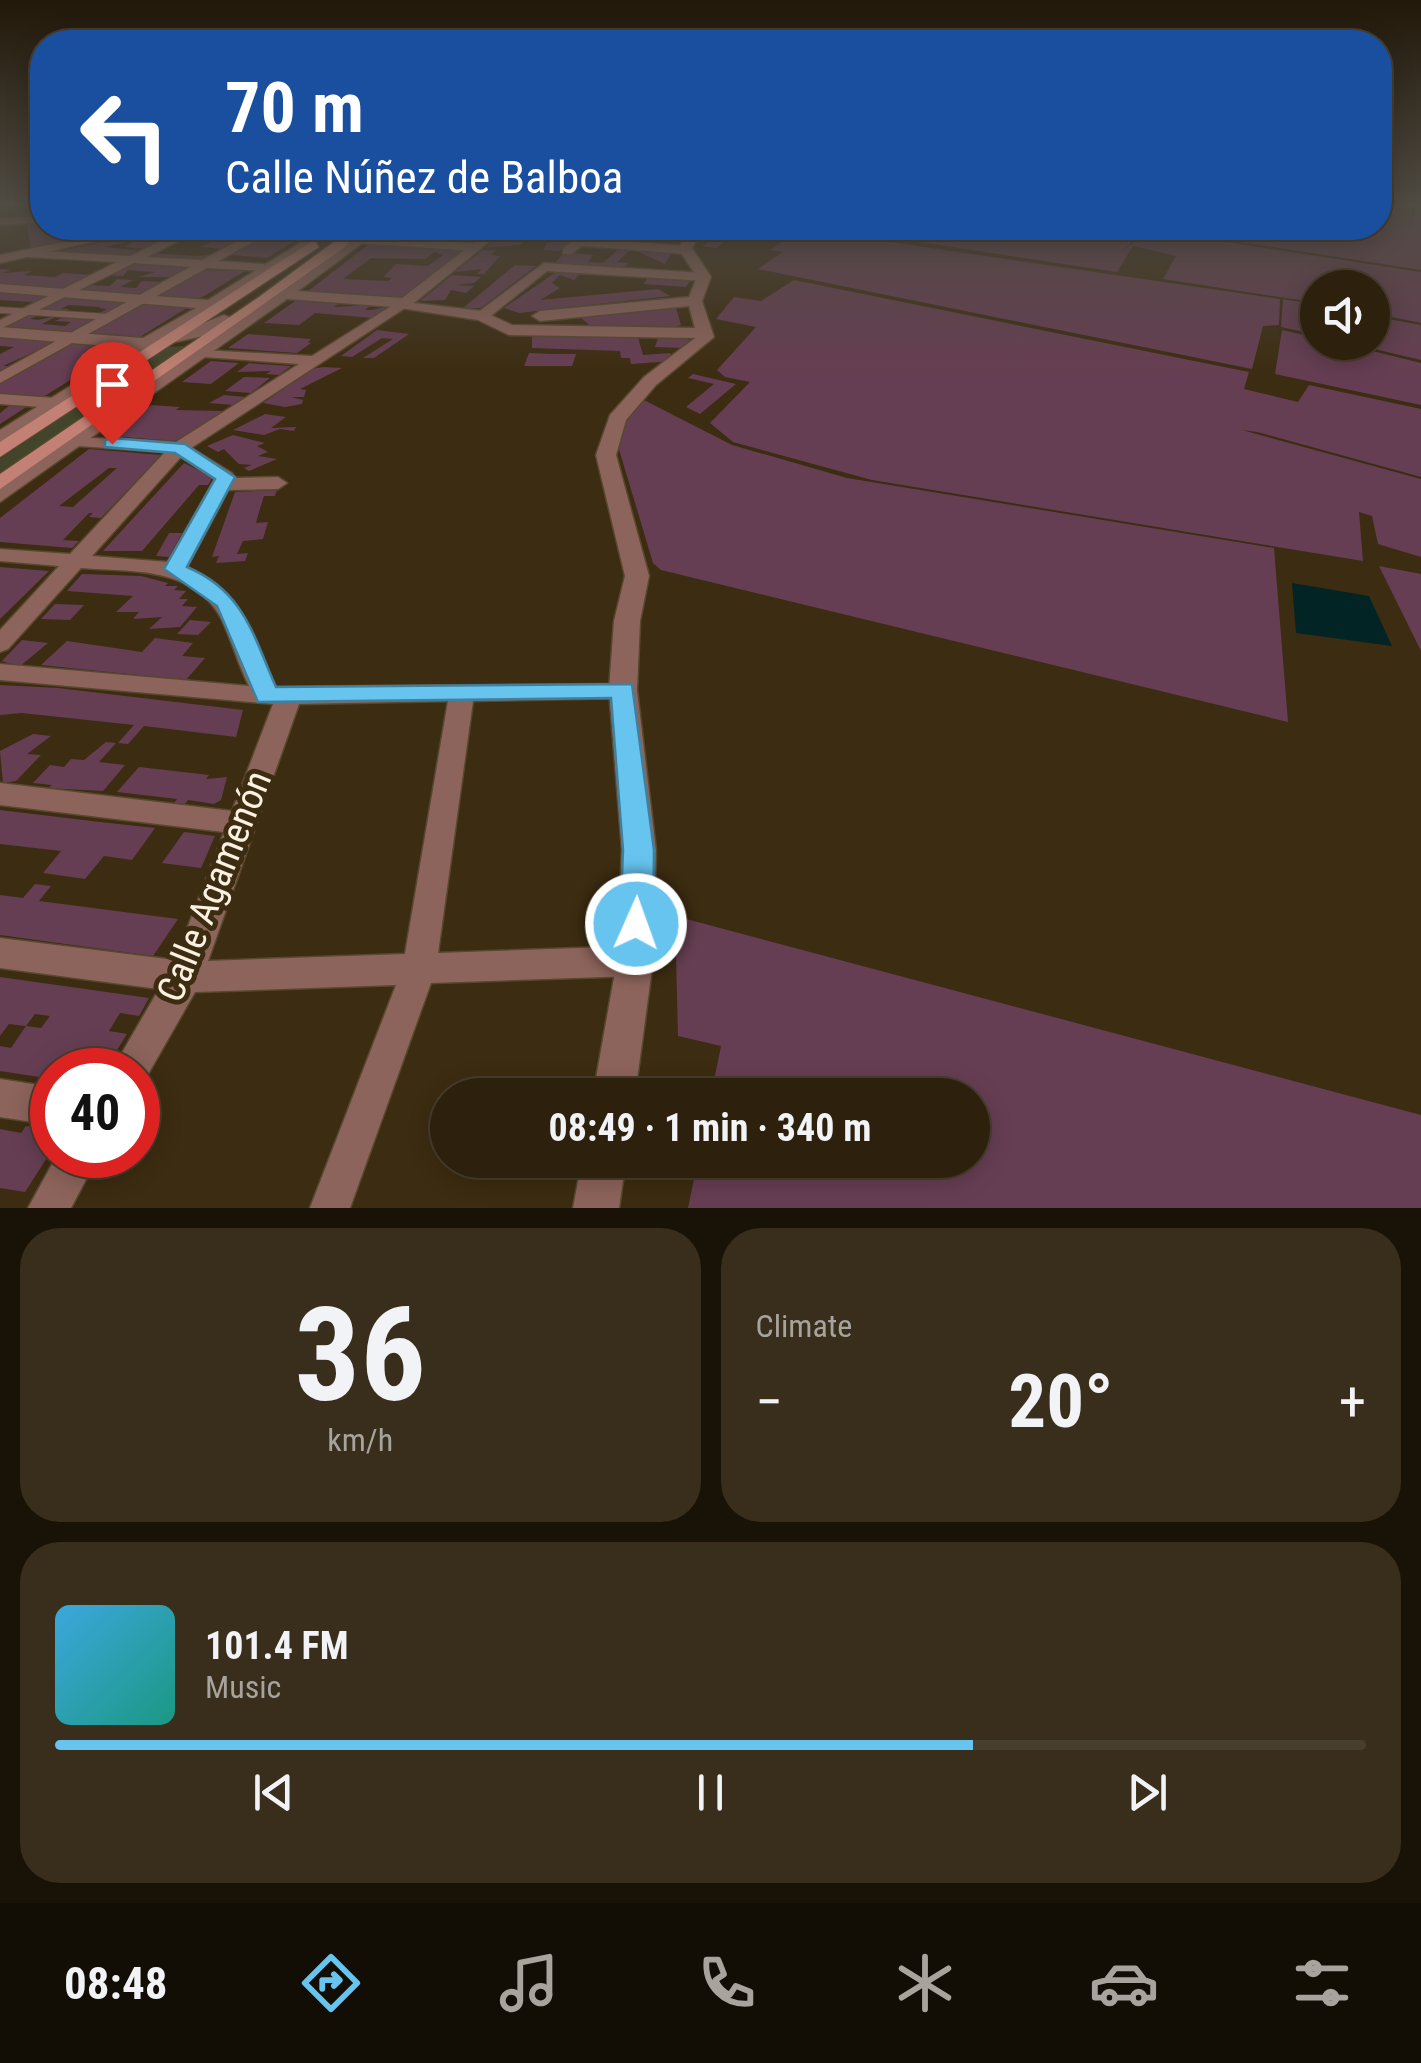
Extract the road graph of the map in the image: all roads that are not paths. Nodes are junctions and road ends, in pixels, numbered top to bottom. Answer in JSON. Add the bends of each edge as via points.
{"nodes":[{"id":1,"x":132,"y":260,"type":"edge"},
{"id":2,"x":137,"y":260,"type":"edge"},
{"id":3,"x":212,"y":260,"type":"edge"},
{"id":4,"x":275,"y":260,"type":"edge"},
{"id":5,"x":299,"y":260,"type":"edge"},
{"id":6,"x":318,"y":260,"type":"edge"},
{"id":7,"x":459,"y":260,"type":"edge"},
{"id":8,"x":693,"y":260,"type":"edge"},
{"id":9,"x":204,"y":265,"type":"junction"},
{"id":10,"x":263,"y":268,"type":"junction"},
{"id":11,"x":704,"y":277,"type":"junction"},
{"id":12,"x":0,"y":288,"type":"edge"},
{"id":13,"x":65,"y":293,"type":"junction"},
{"id":14,"x":278,"y":294,"type":"junction"},
{"id":15,"x":142,"y":299,"type":"junction"},
{"id":16,"x":694,"y":301,"type":"junction"},
{"id":17,"x":403,"y":305,"type":"junction"},
{"id":18,"x":208,"y":309,"type":"junction"},
{"id":19,"x":0,"y":310,"type":"edge"},
{"id":20,"x":28,"y":312,"type":"junction"},
{"id":21,"x":246,"y":312,"type":"junction"},
{"id":22,"x":570,"y":313,"type":"junction"},
{"id":23,"x":109,"y":317,"type":"junction"},
{"id":24,"x":485,"y":318,"type":"junction"},
{"id":25,"x":0,"y":329,"type":"edge"},
{"id":26,"x":577,"y":330,"type":"junction"},
{"id":27,"x":706,"y":335,"type":"junction"},
{"id":28,"x":72,"y":338,"type":"junction"},
{"id":29,"x":153,"y":344,"type":"junction"},
{"id":30,"x":196,"y":352,"type":"junction"},
{"id":31,"x":316,"y":361,"type":"junction"},
{"id":32,"x":0,"y":378,"type":"edge"},
{"id":33,"x":0,"y":399,"type":"edge"},
{"id":34,"x":54,"y":403,"type":"junction"},
{"id":35,"x":0,"y":438,"type":"edge"},
{"id":36,"x":78,"y":441,"type":"junction"},
{"id":37,"x":179,"y":448,"type":"junction"},
{"id":38,"x":0,"y":451,"type":"edge"},
{"id":39,"x":0,"y":483,"type":"edge"},
{"id":40,"x":278,"y":483,"type":"dead end"},
{"id":41,"x":221,"y":484,"type":"junction"},
{"id":42,"x":0,"y":496,"type":"edge"},
{"id":43,"x":0,"y":554,"type":"edge"},
{"id":44,"x":80,"y":561,"type":"junction"},
{"id":45,"x":175,"y":569,"type":"junction"},
{"id":46,"x":0,"y":644,"type":"edge"},
{"id":47,"x":0,"y":672,"type":"edge"},
{"id":48,"x":623,"y":690,"type":"junction"},
{"id":49,"x":462,"y":692,"type":"junction"},
{"id":50,"x":278,"y":696,"type":"junction"},
{"id":51,"x":0,"y":794,"type":"edge"},
{"id":52,"x":242,"y":823,"type":"junction"},
{"id":53,"x":0,"y":953,"type":"edge"},
{"id":54,"x":636,"y":961,"type":"junction"},
{"id":55,"x":418,"y":969,"type":"junction"},
{"id":56,"x":185,"y":977,"type":"junction"},
{"id":57,"x":143,"y":1048,"type":"edge"},
{"id":58,"x":617,"y":1078,"type":"edge"},
{"id":59,"x":0,"y":1098,"type":"edge"},
{"id":60,"x":30,"y":1103,"type":"edge"},
{"id":61,"x":66,"y":1178,"type":"edge"},
{"id":62,"x":601,"y":1178,"type":"edge"},
{"id":63,"x":48,"y":1208,"type":"edge"},
{"id":64,"x":330,"y":1208,"type":"edge"},
{"id":65,"x":596,"y":1208,"type":"edge"}],
"edges":[{"from":1,"to":13,"type":"street"},
{"from":2,"to":9,"type":"street"},
{"from":3,"to":9,"type":"street"},
{"from":4,"to":10,"type":"street"},
{"from":5,"to":18,"type":"main road"},
{"from":6,"to":14,"type":"street"},
{"from":7,"to":17,"type":"street"},
{"from":8,"to":11,"type":"street"},
{"from":9,"to":10,"type":"street"},
{"from":9,"to":15,"type":"street"},
{"from":10,"to":18,"type":"street"},
{"from":11,"to":16,"type":"street"},
{"from":11,"to":24,"type":"street","via":[[544,267]]},
{"from":12,"to":13,"type":"street"},
{"from":13,"to":15,"type":"street"},
{"from":13,"to":20,"type":"street"},
{"from":14,"to":17,"type":"street"},
{"from":14,"to":18,"type":"street"},
{"from":14,"to":21,"type":"main road"},
{"from":14,"to":30,"type":"street"},
{"from":15,"to":18,"type":"street"},
{"from":15,"to":23,"type":"street"},
{"from":16,"to":22,"type":"street"},
{"from":16,"to":27,"type":"street"},
{"from":17,"to":24,"type":"street"},
{"from":17,"to":31,"type":"street"},
{"from":18,"to":29,"type":"main road"},
{"from":19,"to":20,"type":"street"},
{"from":20,"to":23,"type":"street"},
{"from":20,"to":25,"type":"street"},
{"from":21,"to":29,"type":"street","via":[[188,339]]},
{"from":21,"to":30,"type":"main road"},
{"from":22,"to":24,"type":"street"},
{"from":22,"to":26,"type":"street"},
{"from":23,"to":28,"type":"street"},
{"from":24,"to":26,"type":"street","via":[[509,330]]},
{"from":25,"to":28,"type":"street"},
{"from":26,"to":27,"type":"street"},
{"from":27,"to":48,"type":"street","via":[[617,419],[606,454],[637,576]]},
{"from":28,"to":29,"type":"street"},
{"from":28,"to":32,"type":"street"},
{"from":29,"to":34,"type":"street"},
{"from":29,"to":38,"type":"main road"},
{"from":30,"to":31,"type":"street"},
{"from":30,"to":36,"type":"street"},
{"from":30,"to":39,"type":"main road"},
{"from":31,"to":37,"type":"street"},
{"from":33,"to":34,"type":"street"},
{"from":34,"to":35,"type":"street"},
{"from":36,"to":37,"type":"street"},
{"from":36,"to":42,"type":"street"},
{"from":37,"to":41,"type":"street","via":[[225,477]]},
{"from":37,"to":44,"type":"street"},
{"from":40,"to":41,"type":"street"},
{"from":41,"to":45,"type":"street"},
{"from":43,"to":44,"type":"street"},
{"from":44,"to":45,"type":"street"},
{"from":44,"to":46,"type":"street"},
{"from":45,"to":50,"type":"street","via":[[227,603]]},
{"from":47,"to":50,"type":"street"},
{"from":48,"to":49,"type":"street"},
{"from":48,"to":54,"type":"street","via":[[638,850]]},
{"from":49,"to":50,"type":"street"},
{"from":49,"to":55,"type":"street"},
{"from":50,"to":52,"type":"street","name":"Calle Agamenón"},
{"from":51,"to":52,"type":"street"},
{"from":52,"to":56,"type":"street","name":"Calle Agamenón"},
{"from":53,"to":56,"type":"street"},
{"from":54,"to":55,"type":"street"},
{"from":54,"to":58,"type":"street"},
{"from":55,"to":56,"type":"street"},
{"from":55,"to":64,"type":"street"},
{"from":56,"to":57,"type":"street","name":"Calle Agamenón"},
{"from":59,"to":60,"type":"street"},
{"from":61,"to":63,"type":"street"},
{"from":62,"to":65,"type":"street"}]}
